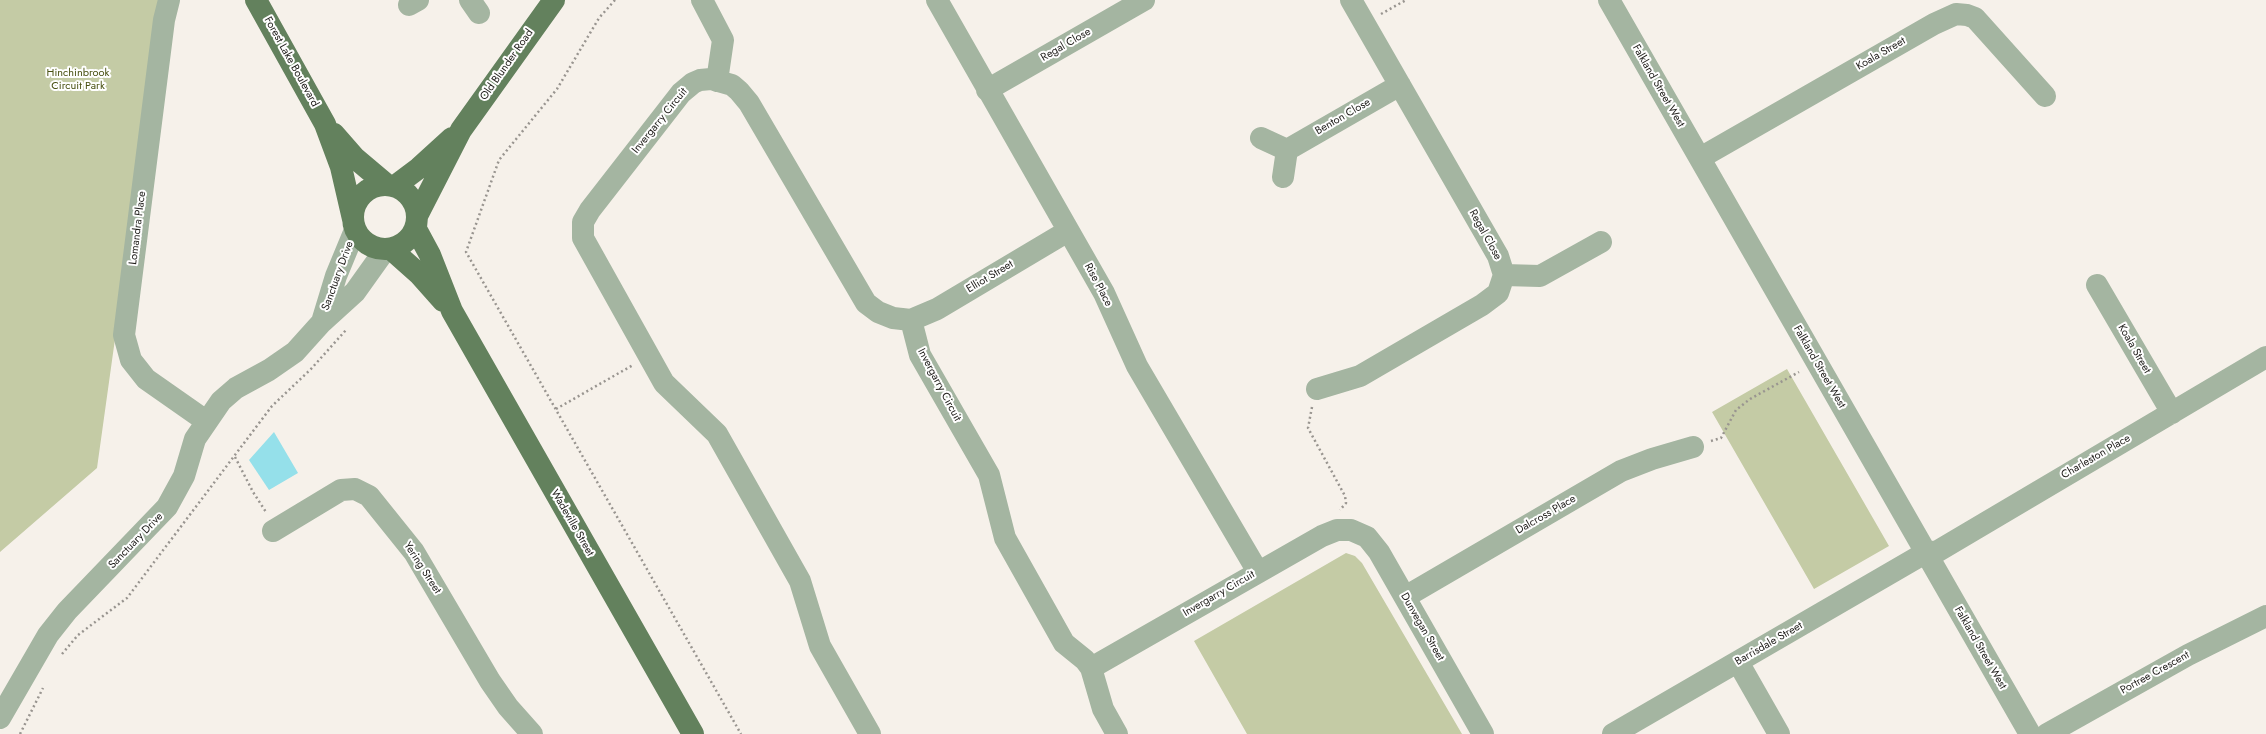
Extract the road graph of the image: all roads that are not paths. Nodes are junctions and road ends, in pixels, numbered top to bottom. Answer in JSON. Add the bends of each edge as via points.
{"nodes":[{"id":1,"x":169,"y":0,"type":"edge"},
{"id":2,"x":256,"y":0,"type":"edge"},
{"id":3,"x":554,"y":0,"type":"edge"},
{"id":4,"x":702,"y":0,"type":"edge"},
{"id":5,"x":936,"y":0,"type":"edge"},
{"id":6,"x":1144,"y":0,"type":"edge"},
{"id":7,"x":1351,"y":0,"type":"edge"},
{"id":8,"x":1609,"y":0,"type":"edge"},
{"id":9,"x":717,"y":80,"type":"junction"},
{"id":10,"x":1400,"y":84,"type":"junction"},
{"id":11,"x":988,"y":90,"type":"junction"},
{"id":12,"x":2045,"y":96,"type":"dead end"},
{"id":13,"x":325,"y":124,"type":"junction"},
{"id":14,"x":461,"y":130,"type":"junction"},
{"id":15,"x":1261,"y":138,"type":"dead end"},
{"id":16,"x":1287,"y":150,"type":"junction"},
{"id":17,"x":1700,"y":158,"type":"junction"},
{"id":18,"x":1283,"y":177,"type":"dead end"},
{"id":19,"x":391,"y":186,"type":"junction"},
{"id":20,"x":417,"y":222,"type":"junction"},
{"id":21,"x":354,"y":224,"type":"junction"},
{"id":22,"x":1068,"y":231,"type":"junction"},
{"id":23,"x":1601,"y":242,"type":"dead end"},
{"id":24,"x":388,"y":250,"type":"junction"},
{"id":25,"x":1504,"y":275,"type":"junction"},
{"id":26,"x":2097,"y":285,"type":"dead end"},
{"id":27,"x":452,"y":311,"type":"junction"},
{"id":28,"x":911,"y":320,"type":"junction"},
{"id":29,"x":322,"y":322,"type":"junction"},
{"id":30,"x":2266,"y":357,"type":"edge"},
{"id":31,"x":1317,"y":389,"type":"road end"},
{"id":32,"x":2172,"y":413,"type":"junction"},
{"id":33,"x":206,"y":420,"type":"junction"},
{"id":34,"x":1693,"y":447,"type":"road end"},
{"id":35,"x":1351,"y":530,"type":"joint"},
{"id":36,"x":273,"y":531,"type":"dead end"},
{"id":37,"x":1925,"y":553,"type":"junction"},
{"id":38,"x":1258,"y":572,"type":"junction"},
{"id":39,"x":1405,"y":597,"type":"junction"},
{"id":40,"x":2266,"y":616,"type":"edge"},
{"id":41,"x":1738,"y":662,"type":"junction"},
{"id":42,"x":1090,"y":668,"type":"junction"},
{"id":43,"x":0,"y":718,"type":"edge"},
{"id":44,"x":532,"y":734,"type":"edge"},
{"id":45,"x":693,"y":734,"type":"edge"},
{"id":46,"x":870,"y":734,"type":"edge"},
{"id":47,"x":1117,"y":734,"type":"edge"},
{"id":48,"x":1483,"y":734,"type":"edge"},
{"id":49,"x":1613,"y":734,"type":"edge"},
{"id":50,"x":1779,"y":734,"type":"edge"},
{"id":51,"x":2030,"y":734,"type":"edge"},
{"id":52,"x":2046,"y":734,"type":"edge"}],
"edges":[{"from":1,"to":33,"type":"street","name":"Lomandra Place","via":[[164,20],[124,335],[131,360],[146,379]]},
{"from":2,"to":13,"type":"main road","name":"Forest Lake Boulevard"},
{"from":3,"to":14,"type":"main road","name":"Old Blunder Road"},
{"from":4,"to":9,"type":"street","via":[[723,40]]},
{"from":5,"to":11,"type":"street","name":"Rise Place"},
{"from":6,"to":11,"type":"street","name":"Regal Close"},
{"from":7,"to":10,"type":"street","name":"Regal Close"},
{"from":8,"to":17,"type":"street","name":"Falkland Street West"},
{"from":9,"to":28,"type":"street","name":"Invergarry Circuit","via":[[735,88],[749,103],[866,303],[878,312],[894,318]]},
{"from":9,"to":46,"type":"street","name":"Invergarry Circuit","via":[[700,80],[681,93],[590,210],[583,222],[583,238],[664,383],[717,434],[800,581],[820,646]]},
{"from":10,"to":16,"type":"street","name":"Benton Close"},
{"from":10,"to":25,"type":"street","name":"Regal Close","via":[[1498,256]]},
{"from":11,"to":22,"type":"street","name":"Rise Place"},
{"from":12,"to":17,"type":"street","name":"Koala Street","via":[[1975,18],[1956,14],[1934,24]]},
{"from":13,"to":19,"type":"main road","name":"Forest Lake Boulevard","via":[[355,158]]},
{"from":13,"to":21,"type":"main road","name":"Forest Lake Boulevard","via":[[341,167]]},
{"from":14,"to":19,"type":"main road","name":"Old Blunder Road","via":[[419,168]]},
{"from":14,"to":20,"type":"main road","name":"Old Blunder Road"},
{"from":15,"to":16,"type":"street"},
{"from":16,"to":18,"type":"street"},
{"from":17,"to":37,"type":"street","name":"Falkland Street West"},
{"from":19,"to":20,"type":"main road","via":[[411,197]]},
{"from":19,"to":21,"type":"main road","via":[[376,186],[359,198],[354,208]]},
{"from":20,"to":24,"type":"main road","via":[[406,242]]},
{"from":20,"to":27,"type":"main road","name":"Wadeville Street"},
{"from":21,"to":24,"type":"main road","via":[[367,244]]},
{"from":21,"to":29,"type":"street","name":"Sanctuary Drive"},
{"from":22,"to":28,"type":"street","name":"Elliot Street","via":[[937,309]]},
{"from":22,"to":38,"type":"street","name":"Rise Place","via":[[1104,293],[1137,366]]},
{"from":23,"to":25,"type":"street","via":[[1540,276]]},
{"from":24,"to":27,"type":"main road","name":"Wadeville Street","via":[[419,274]]},
{"from":24,"to":29,"type":"street","name":"Sanctuary Drive","via":[[355,292]]},
{"from":25,"to":31,"type":"street","via":[[1498,293],[1482,305],[1360,376]]},
{"from":26,"to":32,"type":"street","name":"Koala Street"},
{"from":27,"to":45,"type":"main road","name":"Wadeville Street"},
{"from":28,"to":42,"type":"street","name":"Invergarry Circuit","via":[[920,355],[989,475],[1005,538],[1064,643]]},
{"from":29,"to":33,"type":"street","name":"Sanctuary Drive","via":[[295,352],[236,388],[221,401]]},
{"from":30,"to":32,"type":"street","name":"Charleston Place"},
{"from":32,"to":37,"type":"street","name":"Charleston Place","via":[[1938,551]]},
{"from":33,"to":43,"type":"street","name":"Sanctuary Drive","via":[[195,439],[184,476],[167,507],[48,635]]},
{"from":34,"to":39,"type":"street","name":"Dalcross Place","via":[[1652,459],[1621,472]]},
{"from":35,"to":38,"type":"street","name":"Invergarry Circuit","via":[[1337,530],[1322,536]]},
{"from":35,"to":39,"type":"street","name":"Dunvegan Street","via":[[1367,537],[1379,552]]},
{"from":36,"to":44,"type":"street","name":"Yering Street","via":[[341,490],[356,489],[369,496],[414,552],[490,681],[508,707]]},
{"from":37,"to":41,"type":"street","name":"Barrisdale Street"},
{"from":37,"to":51,"type":"street","name":"Falkland Street West"},
{"from":38,"to":42,"type":"street","name":"Invergarry Circuit"},
{"from":39,"to":48,"type":"street","name":"Dunvegan Street"},
{"from":40,"to":52,"type":"street","name":"Portree Crescent","via":[[2188,655]]},
{"from":41,"to":49,"type":"street","name":"Barrisdale Street"},
{"from":41,"to":50,"type":"street"},
{"from":42,"to":47,"type":"street","name":"Invergarry Circuit","via":[[1103,709]]}]}
